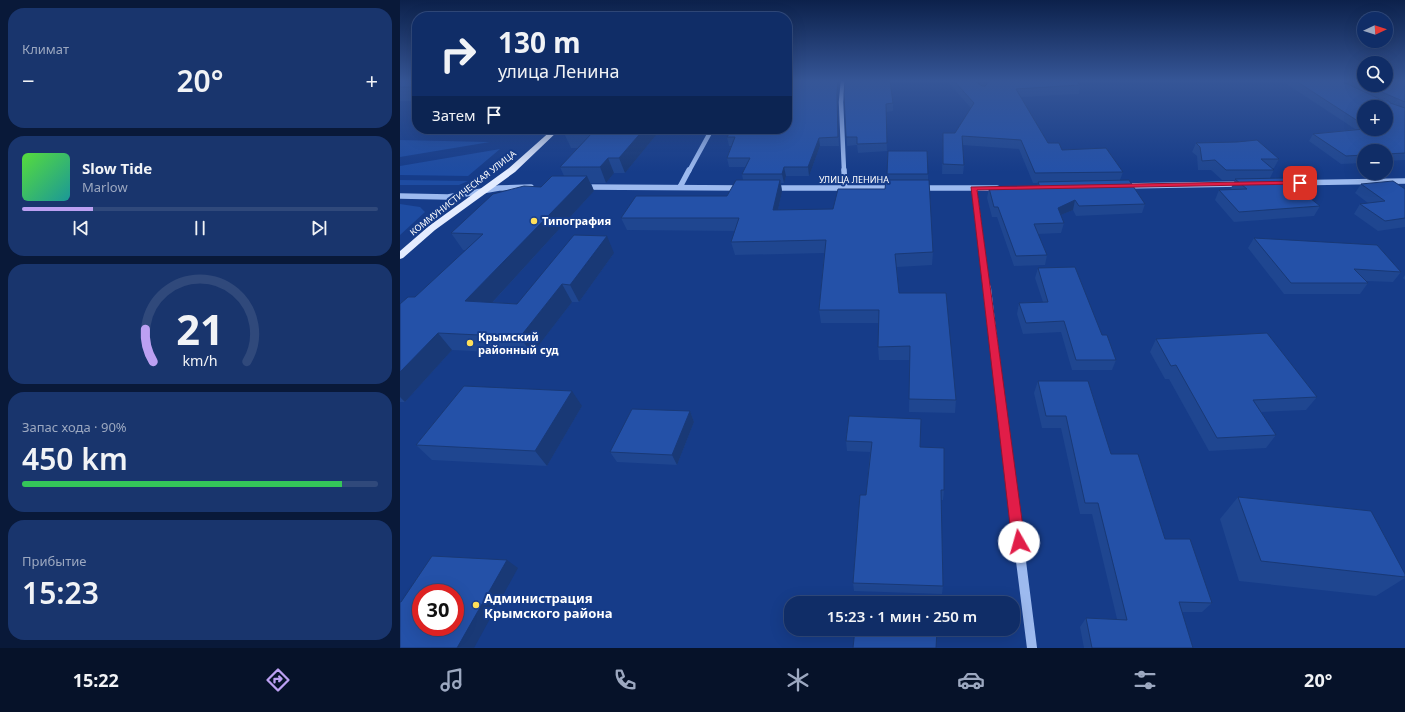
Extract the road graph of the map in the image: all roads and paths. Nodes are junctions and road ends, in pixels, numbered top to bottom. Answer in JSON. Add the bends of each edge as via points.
{"nodes":[{"id":1,"x":841,"y":111,"type":"edge"},
{"id":2,"x":552,"y":134,"type":"edge"},
{"id":3,"x":709,"y":134,"type":"edge"},
{"id":4,"x":1405,"y":181,"type":"edge"},
{"id":5,"x":1271,"y":183,"type":"edge"},
{"id":6,"x":1247,"y":184,"type":"edge"},
{"id":7,"x":1114,"y":186,"type":"edge"},
{"id":8,"x":540,"y":187,"type":"edge"},
{"id":9,"x":579,"y":187,"type":"edge"},
{"id":10,"x":680,"y":187,"type":"junction"},
{"id":11,"x":751,"y":188,"type":"edge"},
{"id":12,"x":766,"y":188,"type":"edge"},
{"id":13,"x":845,"y":188,"type":"junction"},
{"id":14,"x":898,"y":188,"type":"edge"},
{"id":15,"x":913,"y":188,"type":"edge"},
{"id":16,"x":974,"y":188,"type":"junction"},
{"id":17,"x":1005,"y":188,"type":"edge"},
{"id":18,"x":484,"y":191,"type":"junction"},
{"id":19,"x":400,"y":196,"type":"edge"},
{"id":20,"x":400,"y":256,"type":"edge"},
{"id":21,"x":1032,"y":648,"type":"edge"}],
"edges":[{"from":1,"to":13,"type":"street"},
{"from":2,"to":18,"type":"main road","name":"КОММУНИСТИЧЕСКАЯ УЛИЦА","via":[[512,170]]},
{"from":3,"to":10,"type":"street"},
{"from":4,"to":5,"type":"street"},
{"from":6,"to":7,"type":"street"},
{"from":8,"to":18,"type":"street","via":[[511,187]]},
{"from":9,"to":10,"type":"street"},
{"from":10,"to":11,"type":"street"},
{"from":12,"to":13,"type":"street","name":"УЛИЦА ЛЕНИНА"},
{"from":13,"to":14,"type":"street","name":"УЛИЦА ЛЕНИНА"},
{"from":15,"to":16,"type":"street"},
{"from":16,"to":17,"type":"street"},
{"from":16,"to":21,"type":"street"},
{"from":18,"to":19,"type":"street","via":[[448,197]]},
{"from":18,"to":20,"type":"main road","name":"КОММУНИСТИЧЕСКАЯ УЛИЦА","via":[[432,228]]}]}
